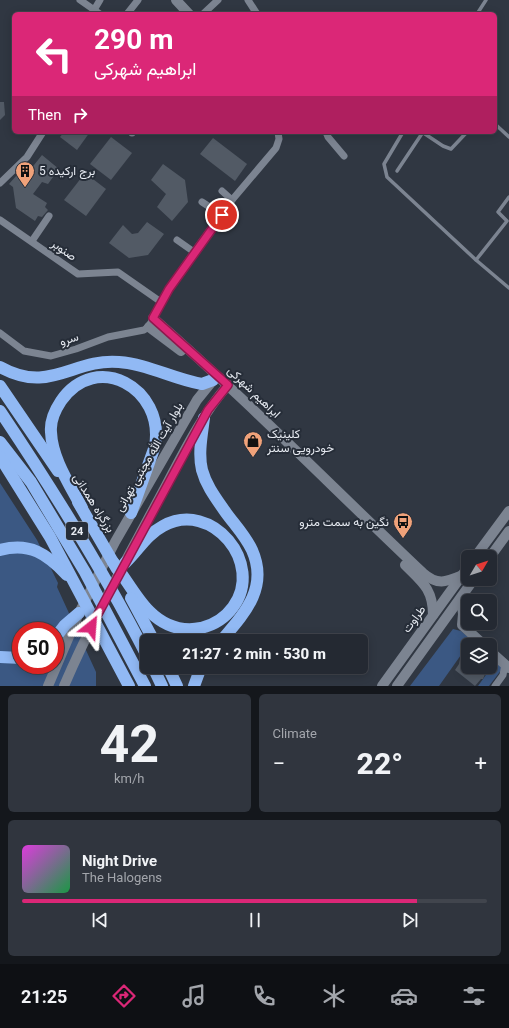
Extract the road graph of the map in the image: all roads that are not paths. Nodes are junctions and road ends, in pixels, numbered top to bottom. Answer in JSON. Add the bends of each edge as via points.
{"nodes":[{"id":1,"x":80,"y":0,"type":"edge"},
{"id":2,"x":100,"y":0,"type":"edge"},
{"id":3,"x":138,"y":0,"type":"edge"},
{"id":4,"x":176,"y":0,"type":"edge"},
{"id":5,"x":218,"y":0,"type":"edge"},
{"id":6,"x":248,"y":0,"type":"edge"},
{"id":7,"x":486,"y":0,"type":"edge"},
{"id":8,"x":97,"y":12,"type":"edge"},
{"id":9,"x":129,"y":12,"type":"edge"},
{"id":10,"x":187,"y":12,"type":"edge"},
{"id":11,"x":205,"y":12,"type":"edge"},
{"id":12,"x":256,"y":12,"type":"edge"},
{"id":13,"x":478,"y":12,"type":"edge"},
{"id":14,"x":497,"y":126,"type":"edge"},
{"id":15,"x":42,"y":134,"type":"edge"},
{"id":16,"x":278,"y":134,"type":"edge"},
{"id":17,"x":327,"y":134,"type":"edge"},
{"id":18,"x":402,"y":134,"type":"edge"},
{"id":19,"x":422,"y":134,"type":"edge"},
{"id":20,"x":426,"y":134,"type":"edge"},
{"id":21,"x":465,"y":134,"type":"edge"},
{"id":22,"x":509,"y":137,"type":"edge"},
{"id":23,"x":344,"y":156,"type":"dead end"},
{"id":24,"x":397,"y":171,"type":"dead end"},
{"id":25,"x":2,"y":175,"type":"edge"},
{"id":26,"x":0,"y":183,"type":"edge"},
{"id":27,"x":222,"y":191,"type":"dead end"},
{"id":28,"x":509,"y":197,"type":"edge"},
{"id":29,"x":232,"y":200,"type":"junction"},
{"id":30,"x":202,"y":202,"type":"dead end"},
{"id":31,"x":222,"y":215,"type":"junction"},
{"id":32,"x":48,"y":216,"type":"dead end"},
{"id":33,"x":0,"y":220,"type":"edge"},
{"id":34,"x":177,"y":240,"type":"dead end"},
{"id":35,"x":32,"y":241,"type":"junction"},
{"id":36,"x":194,"y":252,"type":"junction"},
{"id":37,"x":476,"y":260,"type":"junction"},
{"id":38,"x":509,"y":288,"type":"edge"},
{"id":39,"x":161,"y":302,"type":"junction"},
{"id":40,"x":151,"y":323,"type":"junction"},
{"id":41,"x":0,"y":333,"type":"edge"},
{"id":42,"x":0,"y":367,"type":"edge"},
{"id":43,"x":215,"y":377,"type":"junction"},
{"id":44,"x":0,"y":386,"type":"edge"},
{"id":45,"x":226,"y":387,"type":"junction"},
{"id":46,"x":204,"y":390,"type":"junction"},
{"id":47,"x":215,"y":401,"type":"junction"},
{"id":48,"x":0,"y":411,"type":"edge"},
{"id":49,"x":204,"y":418,"type":"junction"},
{"id":50,"x":0,"y":442,"type":"edge"},
{"id":51,"x":0,"y":457,"type":"edge"},
{"id":52,"x":82,"y":508,"type":"junction"},
{"id":53,"x":509,"y":511,"type":"edge"},
{"id":54,"x":131,"y":513,"type":"junction"},
{"id":55,"x":491,"y":535,"type":"junction"},
{"id":56,"x":506,"y":536,"type":"edge"},
{"id":57,"x":0,"y":550,"type":"edge"},
{"id":58,"x":480,"y":550,"type":"edge"},
{"id":59,"x":495,"y":550,"type":"edge"},
{"id":60,"x":119,"y":563,"type":"junction"},
{"id":61,"x":461,"y":573,"type":"edge"},
{"id":62,"x":461,"y":576,"type":"edge"},
{"id":63,"x":78,"y":587,"type":"junction"},
{"id":64,"x":461,"y":598,"type":"edge"},
{"id":65,"x":79,"y":613,"type":"junction"},
{"id":66,"x":433,"y":615,"type":"junction"},
{"id":67,"x":64,"y":626,"type":"edge"},
{"id":68,"x":468,"y":630,"type":"edge"},
{"id":69,"x":151,"y":634,"type":"edge"},
{"id":70,"x":226,"y":634,"type":"edge"},
{"id":71,"x":476,"y":638,"type":"edge"},
{"id":72,"x":140,"y":642,"type":"edge"},
{"id":73,"x":0,"y":657,"type":"edge"},
{"id":74,"x":497,"y":657,"type":"edge"},
{"id":75,"x":12,"y":658,"type":"edge"},
{"id":76,"x":508,"y":667,"type":"edge"},
{"id":77,"x":392,"y":672,"type":"junction"},
{"id":78,"x":156,"y":674,"type":"edge"},
{"id":79,"x":171,"y":674,"type":"edge"},
{"id":80,"x":198,"y":674,"type":"edge"},
{"id":81,"x":400,"y":682,"type":"edge"},
{"id":82,"x":48,"y":686,"type":"edge"},
{"id":83,"x":64,"y":686,"type":"edge"},
{"id":84,"x":129,"y":686,"type":"edge"},
{"id":85,"x":145,"y":686,"type":"edge"},
{"id":86,"x":162,"y":686,"type":"edge"},
{"id":87,"x":177,"y":686,"type":"edge"},
{"id":88,"x":194,"y":686,"type":"edge"},
{"id":89,"x":382,"y":686,"type":"edge"},
{"id":90,"x":496,"y":686,"type":"edge"}],
"edges":[{"from":1,"to":8,"type":"street"},
{"from":2,"to":8,"type":"street"},
{"from":3,"to":9,"type":"street"},
{"from":4,"to":10,"type":"main road"},
{"from":5,"to":11,"type":"street"},
{"from":6,"to":12,"type":"street"},
{"from":7,"to":13,"type":"lane"},
{"from":14,"to":22,"type":"lane"},
{"from":15,"to":25,"type":"street","via":[[27,157]]},
{"from":16,"to":29,"type":"street","via":[[276,148]]},
{"from":17,"to":23,"type":"street"},
{"from":18,"to":37,"type":"lane","via":[[384,164],[388,177]]},
{"from":19,"to":24,"type":"lane"},
{"from":20,"to":21,"type":"lane","via":[[451,149]]},
{"from":25,"to":26,"type":"street"},
{"from":27,"to":29,"type":"street"},
{"from":28,"to":37,"type":"lane","via":[[498,212],[507,221]]},
{"from":29,"to":31,"type":"street"},
{"from":30,"to":31,"type":"street"},
{"from":31,"to":36,"type":"street"},
{"from":32,"to":35,"type":"street"},
{"from":33,"to":35,"type":"street","name":"صنوبر"},
{"from":34,"to":36,"type":"street"},
{"from":35,"to":39,"type":"street","name":"صنوبر","via":[[78,274],[118,272]]},
{"from":36,"to":39,"type":"street"},
{"from":37,"to":38,"type":"lane"},
{"from":39,"to":40,"type":"street"},
{"from":40,"to":41,"type":"street","name":"سرو","via":[[144,330],[108,337],[51,356],[24,351]]},
{"from":40,"to":43,"type":"main road","name":"ابراهیم شهرکی"},
{"from":42,"to":43,"type":"highway","via":[[19,376],[34,378],[60,375],[103,362],[119,362],[202,384]]},
{"from":43,"to":45,"type":"main road","name":"ابراهیم شهرکی"},
{"from":43,"to":46,"type":"main road","name":"بلوار آیت الله مجتبی تهرانی"},
{"from":44,"to":52,"type":"highway","name":"بزرگراه همدانی"},
{"from":45,"to":47,"type":"main road"},
{"from":45,"to":61,"type":"main road","name":"ابراهیم شهرکی","via":[[427,577],[441,582]]},
{"from":45,"to":66,"type":"main road","name":"ابراهیم شهرکی","via":[[426,587],[433,602]]},
{"from":46,"to":47,"type":"main road","via":[[212,392]]},
{"from":46,"to":54,"type":"main road","name":"بلوار آیت الله مجتبی تهرانی"},
{"from":47,"to":49,"type":"main road"},
{"from":48,"to":72,"type":"highway","number":"24","via":[[54,493],[124,610]]},
{"from":49,"to":60,"type":"main road"},
{"from":49,"to":70,"type":"highway","via":[[201,444],[204,475],[209,488],[252,550],[258,569],[256,589],[248,608]]},
{"from":50,"to":85,"type":"highway","number":"24","via":[[30,482],[85,572]]},
{"from":51,"to":63,"type":"highway"},
{"from":52,"to":54,"type":"highway","via":[[60,466],[54,448],[51,432],[54,413],[65,395],[78,383],[106,378],[122,382],[137,391],[148,404],[155,421],[155,446]]},
{"from":52,"to":60,"type":"highway","name":"بزرگراه همدانی"},
{"from":53,"to":55,"type":"main road"},
{"from":54,"to":65,"type":"main road","name":"بلوار آیت الله مجتبی تهرانی"},
{"from":55,"to":56,"type":"main road"},
{"from":55,"to":58,"type":"main road"},
{"from":56,"to":59,"type":"main road"},
{"from":57,"to":63,"type":"highway","via":[[21,547],[37,551],[50,558]]},
{"from":60,"to":60,"type":"highway","via":[[134,556],[143,542],[163,526],[182,520],[199,521],[216,528],[238,553],[242,566],[241,591],[227,615],[216,623],[196,629],[177,628],[160,620],[148,610]]},
{"from":60,"to":69,"type":"highway","name":"بزرگراه همدانی"},
{"from":60,"to":83,"type":"main road"},
{"from":62,"to":66,"type":"main road","name":"طراوت"},
{"from":63,"to":84,"type":"highway"},
{"from":64,"to":81,"type":"main road"},
{"from":65,"to":67,"type":"highway"},
{"from":65,"to":82,"type":"main road","name":"بلوار آیت الله مجتبی تهرانی"},
{"from":66,"to":77,"type":"main road","name":"طراوت"},
{"from":68,"to":71,"type":"main road"},
{"from":73,"to":75,"type":"highway"},
{"from":74,"to":76,"type":"main road"},
{"from":76,"to":90,"type":"street"},
{"from":77,"to":81,"type":"main road"},
{"from":77,"to":89,"type":"main road","name":"طراوت"},
{"from":78,"to":86,"type":"highway"},
{"from":79,"to":87,"type":"highway"},
{"from":80,"to":88,"type":"highway"}]}
